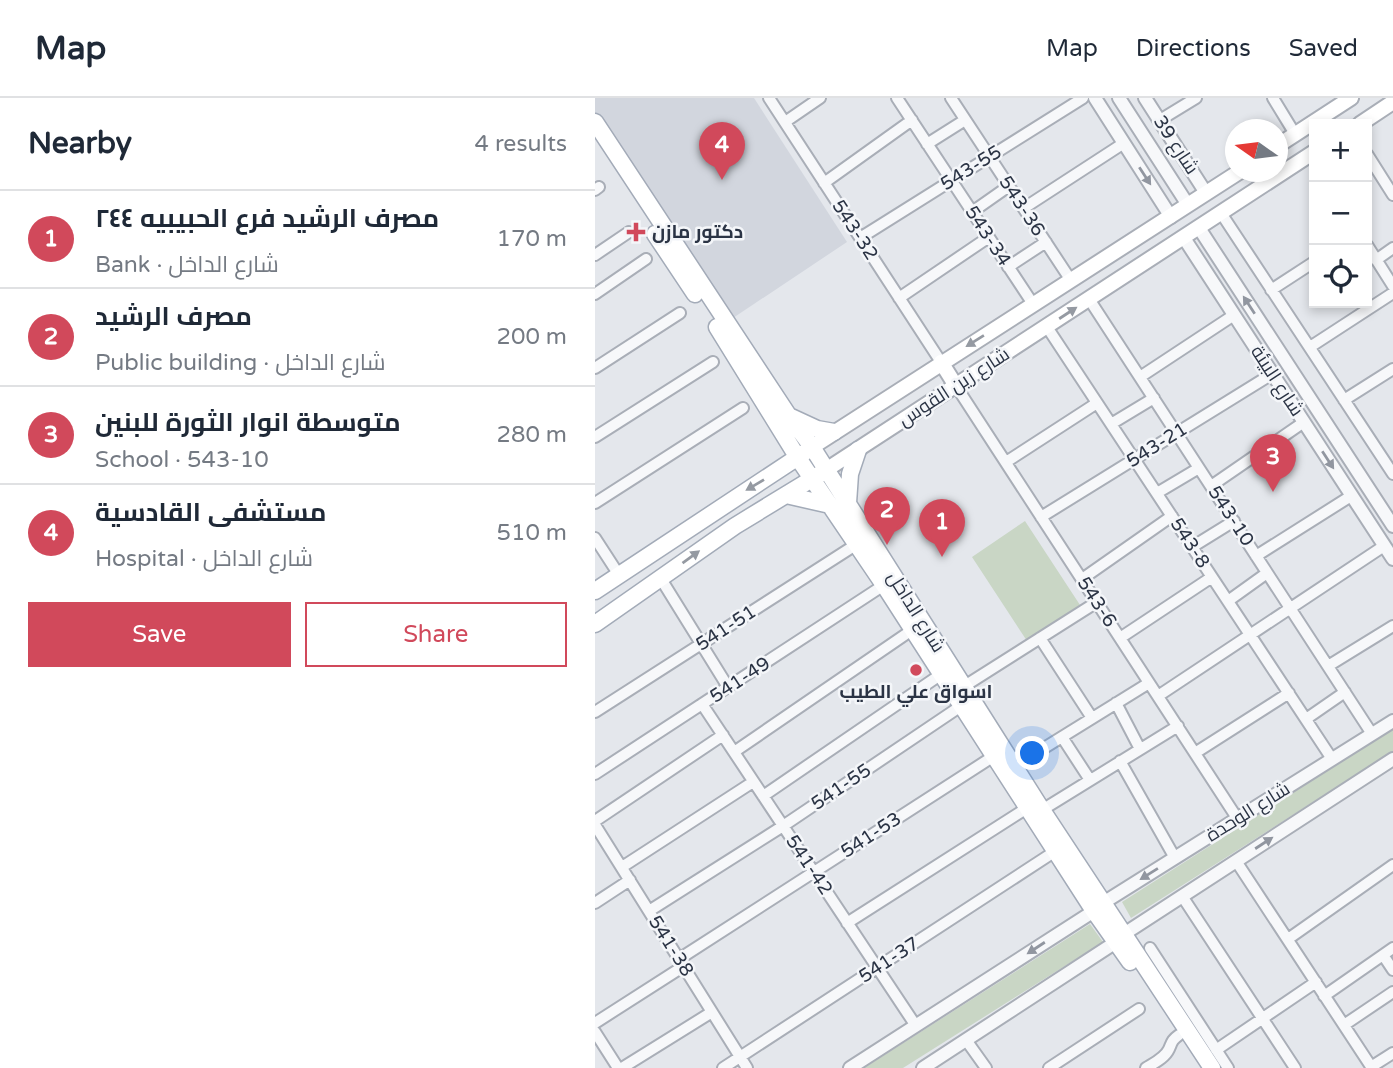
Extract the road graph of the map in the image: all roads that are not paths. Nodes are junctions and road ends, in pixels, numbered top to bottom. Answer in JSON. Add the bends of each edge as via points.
{"nodes":[{"id":1,"x":769,"y":98,"type":"edge"},
{"id":2,"x":820,"y":98,"type":"edge"},
{"id":3,"x":897,"y":98,"type":"edge"},
{"id":4,"x":951,"y":98,"type":"edge"},
{"id":5,"x":1083,"y":98,"type":"edge"},
{"id":6,"x":1095,"y":98,"type":"edge"},
{"id":7,"x":1119,"y":98,"type":"edge"},
{"id":8,"x":1145,"y":98,"type":"edge"},
{"id":9,"x":1196,"y":98,"type":"edge"},
{"id":10,"x":1273,"y":98,"type":"edge"},
{"id":11,"x":1351,"y":98,"type":"edge"},
{"id":12,"x":1393,"y":102,"type":"edge"},
{"id":13,"x":1335,"y":103,"type":"edge"},
{"id":14,"x":1380,"y":104,"type":"edge"},
{"id":15,"x":1365,"y":119,"type":"edge"},
{"id":16,"x":912,"y":120,"type":"junction"},
{"id":17,"x":965,"y":120,"type":"junction"},
{"id":18,"x":1160,"y":120,"type":"junction"},
{"id":19,"x":595,"y":122,"type":"edge"},
{"id":20,"x":785,"y":122,"type":"junction"},
{"id":21,"x":1295,"y":134,"type":"junction"},
{"id":22,"x":1288,"y":139,"type":"edge"},
{"id":23,"x":595,"y":141,"type":"edge"},
{"id":24,"x":1124,"y":143,"type":"junction"},
{"id":25,"x":927,"y":144,"type":"junction"},
{"id":26,"x":989,"y":157,"type":"junction"},
{"id":27,"x":1309,"y":159,"type":"edge"},
{"id":28,"x":1372,"y":162,"type":"edge"},
{"id":29,"x":952,"y":181,"type":"junction"},
{"id":30,"x":1225,"y":181,"type":"edge"},
{"id":31,"x":824,"y":183,"type":"junction"},
{"id":32,"x":1009,"y":186,"type":"junction"},
{"id":33,"x":1206,"y":193,"type":"junction"},
{"id":34,"x":1393,"y":195,"type":"edge"},
{"id":35,"x":1188,"y":205,"type":"junction"},
{"id":36,"x":1024,"y":208,"type":"junction"},
{"id":37,"x":972,"y":212,"type":"junction"},
{"id":38,"x":1221,"y":214,"type":"junction"},
{"id":39,"x":1171,"y":217,"type":"junction"},
{"id":40,"x":1199,"y":228,"type":"junction"},
{"id":41,"x":629,"y":232,"type":"dead end"},
{"id":42,"x":989,"y":237,"type":"junction"},
{"id":43,"x":860,"y":239,"type":"junction"},
{"id":44,"x":1184,"y":239,"type":"junction"},
{"id":45,"x":1046,"y":243,"type":"junction"},
{"id":46,"x":1120,"y":248,"type":"junction"},
{"id":47,"x":1393,"y":248,"type":"edge"},
{"id":48,"x":1372,"y":253,"type":"edge"},
{"id":49,"x":595,"y":255,"type":"edge"},
{"id":50,"x":646,"y":259,"type":"dead end"},
{"id":51,"x":1376,"y":260,"type":"junction"},
{"id":52,"x":1309,"y":265,"type":"edge"},
{"id":53,"x":1008,"y":267,"type":"junction"},
{"id":54,"x":1134,"y":271,"type":"junction"},
{"id":55,"x":1070,"y":279,"type":"junction"},
{"id":56,"x":1393,"y":286,"type":"edge"},
{"id":57,"x":1271,"y":290,"type":"junction"},
{"id":58,"x":1393,"y":293,"type":"edge"},
{"id":59,"x":595,"y":294,"type":"edge"},
{"id":60,"x":899,"y":298,"type":"junction"},
{"id":61,"x":1089,"y":299,"type":"junction"},
{"id":62,"x":1033,"y":304,"type":"junction"},
{"id":63,"x":681,"y":313,"type":"dead end"},
{"id":64,"x":1234,"y":315,"type":"junction"},
{"id":65,"x":1047,"y":327,"type":"junction"},
{"id":66,"x":1310,"y":347,"type":"junction"},
{"id":67,"x":713,"y":362,"type":"dead end"},
{"id":68,"x":941,"y":362,"type":"junction"},
{"id":69,"x":595,"y":368,"type":"edge"},
{"id":70,"x":1393,"y":369,"type":"edge"},
{"id":71,"x":1272,"y":374,"type":"junction"},
{"id":72,"x":1140,"y":377,"type":"junction"},
{"id":73,"x":956,"y":386,"type":"junction"},
{"id":74,"x":1154,"y":398,"type":"junction"},
{"id":75,"x":1345,"y":400,"type":"junction"},
{"id":76,"x":1097,"y":402,"type":"junction"},
{"id":77,"x":743,"y":408,"type":"dead end"},
{"id":78,"x":782,"y":419,"type":"junction"},
{"id":79,"x":1304,"y":422,"type":"junction"},
{"id":80,"x":1111,"y":424,"type":"junction"},
{"id":81,"x":834,"y":432,"type":"junction"},
{"id":82,"x":1177,"y":433,"type":"junction"},
{"id":83,"x":595,"y":437,"type":"edge"},
{"id":84,"x":812,"y":447,"type":"junction"},
{"id":85,"x":858,"y":450,"type":"junction"},
{"id":86,"x":798,"y":457,"type":"junction"},
{"id":87,"x":1134,"y":459,"type":"junction"},
{"id":88,"x":1006,"y":462,"type":"junction"},
{"id":89,"x":1199,"y":468,"type":"junction"},
{"id":90,"x":826,"y":470,"type":"junction"},
{"id":91,"x":1392,"y":470,"type":"edge"},
{"id":92,"x":777,"y":472,"type":"junction"},
{"id":93,"x":811,"y":479,"type":"junction"},
{"id":94,"x":1211,"y":486,"type":"junction"},
{"id":95,"x":1157,"y":493,"type":"junction"},
{"id":96,"x":786,"y":495,"type":"junction"},
{"id":97,"x":1352,"y":496,"type":"junction"},
{"id":98,"x":595,"y":503,"type":"edge"},
{"id":99,"x":848,"y":503,"type":"junction"},
{"id":100,"x":830,"y":505,"type":"junction"},
{"id":101,"x":1172,"y":516,"type":"junction"},
{"id":102,"x":1041,"y":517,"type":"junction"},
{"id":103,"x":1234,"y":521,"type":"junction"},
{"id":104,"x":1393,"y":527,"type":"edge"},
{"id":105,"x":595,"y":538,"type":"edge"},
{"id":106,"x":857,"y":544,"type":"junction"},
{"id":107,"x":1384,"y":545,"type":"junction"},
{"id":108,"x":1192,"y":547,"type":"junction"},
{"id":109,"x":1257,"y":556,"type":"junction"},
{"id":110,"x":1393,"y":559,"type":"edge"},
{"id":111,"x":1267,"y":573,"type":"junction"},
{"id":112,"x":619,"y":575,"type":"junction"},
{"id":113,"x":1212,"y":577,"type":"junction"},
{"id":114,"x":660,"y":579,"type":"junction"},
{"id":115,"x":1081,"y":579,"type":"junction"},
{"id":116,"x":884,"y":585,"type":"junction"},
{"id":117,"x":595,"y":591,"type":"edge"},
{"id":118,"x":1228,"y":601,"type":"junction"},
{"id":119,"x":1097,"y":602,"type":"junction"},
{"id":120,"x":1290,"y":607,"type":"junction"},
{"id":121,"x":595,"y":624,"type":"edge"},
{"id":122,"x":1393,"y":626,"type":"edge"},
{"id":123,"x":912,"y":630,"type":"junction"},
{"id":124,"x":1251,"y":635,"type":"junction"},
{"id":125,"x":1040,"y":638,"type":"junction"},
{"id":126,"x":1120,"y":638,"type":"junction"},
{"id":127,"x":701,"y":644,"type":"junction"},
{"id":128,"x":1328,"y":666,"type":"junction"},
{"id":129,"x":940,"y":675,"type":"junction"},
{"id":130,"x":1149,"y":683,"type":"junction"},
{"id":131,"x":728,"y":687,"type":"junction"},
{"id":132,"x":963,"y":687,"type":"junction"},
{"id":133,"x":1345,"y":692,"type":"junction"},
{"id":134,"x":1289,"y":693,"type":"junction"},
{"id":135,"x":1158,"y":696,"type":"junction"},
{"id":136,"x":1116,"y":703,"type":"junction"},
{"id":137,"x":702,"y":704,"type":"junction"},
{"id":138,"x":961,"y":706,"type":"junction"},
{"id":139,"x":595,"y":712,"type":"edge"},
{"id":140,"x":1092,"y":718,"type":"junction"},
{"id":141,"x":1307,"y":719,"type":"junction"},
{"id":142,"x":1393,"y":720,"type":"edge"},
{"id":143,"x":1178,"y":726,"type":"junction"},
{"id":144,"x":1372,"y":734,"type":"junction"},
{"id":145,"x":723,"y":736,"type":"junction"},
{"id":146,"x":1062,"y":737,"type":"junction"},
{"id":147,"x":1140,"y":749,"type":"junction"},
{"id":148,"x":734,"y":752,"type":"junction"},
{"id":149,"x":1195,"y":753,"type":"junction"},
{"id":150,"x":993,"y":756,"type":"junction"},
{"id":151,"x":1332,"y":759,"type":"junction"},
{"id":152,"x":1393,"y":759,"type":"edge"},
{"id":153,"x":1120,"y":761,"type":"junction"},
{"id":154,"x":1014,"y":766,"type":"junction"},
{"id":155,"x":595,"y":774,"type":"edge"},
{"id":156,"x":1090,"y":780,"type":"junction"},
{"id":157,"x":753,"y":782,"type":"junction"},
{"id":158,"x":763,"y":796,"type":"junction"},
{"id":159,"x":1034,"y":809,"type":"junction"},
{"id":160,"x":1237,"y":818,"type":"junction"},
{"id":161,"x":595,"y":823,"type":"edge"},
{"id":162,"x":783,"y":826,"type":"junction"},
{"id":163,"x":1054,"y":852,"type":"junction"},
{"id":164,"x":1175,"y":858,"type":"junction"},
{"id":165,"x":1236,"y":861,"type":"junction"},
{"id":166,"x":1393,"y":865,"type":"edge"},
{"id":167,"x":622,"y":867,"type":"junction"},
{"id":168,"x":813,"y":872,"type":"junction"},
{"id":169,"x":630,"y":880,"type":"junction"},
{"id":170,"x":595,"y":888,"type":"edge"},
{"id":171,"x":1182,"y":896,"type":"junction"},
{"id":172,"x":598,"y":901,"type":"edge"},
{"id":173,"x":1098,"y":907,"type":"junction"},
{"id":174,"x":649,"y":911,"type":"junction"},
{"id":175,"x":847,"y":923,"type":"junction"},
{"id":176,"x":1120,"y":938,"type":"junction"},
{"id":177,"x":1288,"y":939,"type":"junction"},
{"id":178,"x":1150,"y":948,"type":"dead end"},
{"id":179,"x":1388,"y":952,"type":"edge"},
{"id":180,"x":681,"y":963,"type":"junction"},
{"id":181,"x":877,"y":968,"type":"junction"},
{"id":182,"x":1393,"y":970,"type":"edge"},
{"id":183,"x":1316,"y":982,"type":"junction"},
{"id":184,"x":1393,"y":992,"type":"edge"},
{"id":185,"x":1325,"y":996,"type":"junction"},
{"id":186,"x":1139,"y":1009,"type":"dead end"},
{"id":187,"x":712,"y":1012,"type":"junction"},
{"id":188,"x":1262,"y":1017,"type":"junction"},
{"id":189,"x":595,"y":1023,"type":"edge"},
{"id":190,"x":1344,"y":1025,"type":"junction"},
{"id":191,"x":916,"y":1026,"type":"junction"},
{"id":192,"x":1189,"y":1030,"type":"junction"},
{"id":193,"x":595,"y":1032,"type":"edge"},
{"id":194,"x":966,"y":1040,"type":"junction"},
{"id":195,"x":1216,"y":1051,"type":"junction"},
{"id":196,"x":1393,"y":1053,"type":"edge"},
{"id":197,"x":740,"y":1057,"type":"junction"},
{"id":198,"x":1372,"y":1067,"type":"edge"},
{"id":199,"x":620,"y":1068,"type":"edge"},
{"id":200,"x":723,"y":1068,"type":"edge"},
{"id":201,"x":747,"y":1068,"type":"edge"},
{"id":202,"x":850,"y":1068,"type":"edge"},
{"id":203,"x":923,"y":1068,"type":"edge"},
{"id":204,"x":986,"y":1068,"type":"edge"},
{"id":205,"x":1049,"y":1068,"type":"edge"},
{"id":206,"x":1146,"y":1068,"type":"edge"},
{"id":207,"x":1201,"y":1068,"type":"edge"},
{"id":208,"x":1212,"y":1068,"type":"edge"},
{"id":209,"x":1228,"y":1068,"type":"edge"},
{"id":210,"x":1296,"y":1068,"type":"edge"}],
"edges":[{"from":1,"to":20,"type":"street","name":"543-32"},
{"from":2,"to":20,"type":"street"},
{"from":3,"to":16,"type":"street","name":"543-34"},
{"from":4,"to":17,"type":"street","name":"543-36"},
{"from":5,"to":26,"type":"street","name":"543-55"},
{"from":6,"to":24,"type":"street"},
{"from":7,"to":35,"type":"street"},
{"from":8,"to":18,"type":"street","name":"شارع 39"},
{"from":9,"to":18,"type":"street"},
{"from":10,"to":21,"type":"street"},
{"from":11,"to":13,"type":"main road"},
{"from":12,"to":14,"type":"main road"},
{"from":13,"to":21,"type":"main road"},
{"from":14,"to":15,"type":"main road"},
{"from":16,"to":25,"type":"street","name":"543-34"},
{"from":16,"to":31,"type":"street"},
{"from":17,"to":25,"type":"street"},
{"from":17,"to":26,"type":"street","name":"543-36"},
{"from":18,"to":33,"type":"street","name":"شارع 39"},
{"from":19,"to":78,"type":"main road","name":"شارع الداخل"},
{"from":20,"to":31,"type":"street","name":"543-32"},
{"from":21,"to":22,"type":"main road"},
{"from":23,"to":78,"type":"main road","name":"شارع الداخل"},
{"from":24,"to":36,"type":"street"},
{"from":24,"to":39,"type":"street","one_way":true},
{"from":25,"to":29,"type":"street","name":"543-34"},
{"from":26,"to":29,"type":"street","name":"543-55"},
{"from":26,"to":32,"type":"street","name":"543-36"},
{"from":27,"to":38,"type":"main road","name":"شارع زين القوس"},
{"from":28,"to":34,"type":"street"},
{"from":29,"to":37,"type":"street","name":"543-34"},
{"from":29,"to":43,"type":"street","name":"543-55"},
{"from":30,"to":33,"type":"main road","name":"شارع زين القوس"},
{"from":31,"to":43,"type":"street","name":"543-32"},
{"from":32,"to":36,"type":"street","name":"543-36"},
{"from":32,"to":37,"type":"street"},
{"from":33,"to":35,"type":"main road","name":"شارع زين القوس"},
{"from":35,"to":39,"type":"main road","name":"شارع زين القوس"},
{"from":36,"to":45,"type":"street","name":"543-36"},
{"from":37,"to":42,"type":"street","name":"543-34"},
{"from":38,"to":40,"type":"main road","name":"شارع زين القوس"},
{"from":38,"to":57,"type":"street"},
{"from":39,"to":46,"type":"main road","name":"شارع زين القوس"},
{"from":40,"to":44,"type":"main road","name":"شارع زين القوس"},
{"from":104,"to":40,"type":"street","name":"شارع البيئة","one_way":true},
{"from":41,"to":49,"type":"street"},
{"from":42,"to":53,"type":"street","name":"543-34"},
{"from":42,"to":60,"type":"street"},
{"from":43,"to":60,"type":"street","name":"543-32"},
{"from":44,"to":54,"type":"main road","name":"شارع زين القوس"},
{"from":44,"to":64,"type":"street","name":"شارع البيئة"},
{"from":45,"to":53,"type":"street"},
{"from":45,"to":55,"type":"street","name":"543-36"},
{"from":46,"to":54,"type":"main road"},
{"from":46,"to":55,"type":"main road","name":"شارع زين القوس"},
{"from":47,"to":51,"type":"street"},
{"from":48,"to":51,"type":"street"},
{"from":50,"to":59,"type":"street"},
{"from":51,"to":56,"type":"street"},
{"from":52,"to":57,"type":"street"},
{"from":53,"to":62,"type":"street","name":"543-34"},
{"from":54,"to":61,"type":"main road","name":"شارع زين القوس"},
{"from":55,"to":62,"type":"main road","name":"شارع زين القوس"},
{"from":57,"to":66,"type":"street"},
{"from":58,"to":66,"type":"street"},
{"from":60,"to":68,"type":"street","name":"543-32"},
{"from":65,"to":61,"type":"main road","name":"شارع زين القوس","one_way":true},
{"from":61,"to":72,"type":"street","name":"543-10"},
{"from":62,"to":68,"type":"main road","name":"شارع زين القوس","one_way":true},
{"from":63,"to":69,"type":"street"},
{"from":64,"to":71,"type":"street","name":"شارع البيئة"},
{"from":64,"to":72,"type":"street"},
{"from":65,"to":73,"type":"main road","name":"شارع زين القوس"},
{"from":65,"to":76,"type":"street","name":"543-8"},
{"from":66,"to":75,"type":"street"},
{"from":67,"to":83,"type":"street"},
{"from":68,"to":73,"type":"main road"},
{"from":68,"to":81,"type":"main road","name":"شارع زين القوس"},
{"from":70,"to":75,"type":"street"},
{"from":71,"to":79,"type":"street","name":"شارع البيئة"},
{"from":71,"to":82,"type":"street","name":"543-21"},
{"from":72,"to":74,"type":"street","name":"543-10"},
{"from":73,"to":85,"type":"main road","name":"شارع زين القوس"},
{"from":73,"to":88,"type":"street","name":"543-6"},
{"from":74,"to":80,"type":"street"},
{"from":74,"to":82,"type":"street","name":"543-10"},
{"from":75,"to":91,"type":"street"},
{"from":76,"to":80,"type":"street","name":"543-8"},
{"from":76,"to":88,"type":"street"},
{"from":77,"to":98,"type":"street"},
{"from":78,"to":81,"type":"main road"},
{"from":78,"to":84,"type":"main road","name":"شارع الداخل"},
{"from":78,"to":86,"type":"main road","name":"شارع الداخل"},
{"from":78,"to":92,"type":"main road"},
{"from":79,"to":94,"type":"street"},
{"from":79,"to":97,"type":"street","name":"شارع البيئة","one_way":true},
{"from":80,"to":87,"type":"street","name":"543-8"},
{"from":81,"to":84,"type":"main road","name":"شارع زين القوس"},
{"from":82,"to":87,"type":"street","name":"543-21"},
{"from":82,"to":89,"type":"street","name":"543-10"},
{"from":84,"to":86,"type":"main road","name":"شارع زين القوس"},
{"from":84,"to":90,"type":"main road","name":"شارع الداخل"},
{"from":85,"to":90,"type":"main road","name":"شارع زين القوس"},
{"from":85,"to":99,"type":"main road"},
{"from":86,"to":92,"type":"main road","name":"شارع زين القوس"},
{"from":86,"to":93,"type":"main road","name":"شارع الداخل"},
{"from":87,"to":95,"type":"street","name":"543-8"},
{"from":87,"to":102,"type":"street","name":"543-21"},
{"from":88,"to":102,"type":"street","name":"543-6"},
{"from":89,"to":94,"type":"street","name":"543-10"},
{"from":89,"to":95,"type":"street"},
{"from":90,"to":93,"type":"main road","name":"شارع زين القوس"},
{"from":90,"to":99,"type":"main road","name":"شارع الداخل"},
{"from":92,"to":112,"type":"main road","name":"شارع زين القوس","one_way":true},
{"from":93,"to":96,"type":"main road","name":"شارع زين القوس"},
{"from":93,"to":100,"type":"main road","name":"شارع الداخل"},
{"from":94,"to":103,"type":"street","name":"543-10"},
{"from":95,"to":101,"type":"street","name":"543-8"},
{"from":96,"to":100,"type":"main road"},
{"from":114,"to":96,"type":"main road","name":"شارع زين القوس","one_way":true},
{"from":97,"to":107,"type":"street","name":"شارع البيئة"},
{"from":97,"to":109,"type":"street"},
{"from":99,"to":132,"type":"main road","name":"شارع الداخل"},
{"from":100,"to":106,"type":"main road","name":"شارع الداخل"},
{"from":101,"to":108,"type":"street","name":"543-8"},
{"from":101,"to":115,"type":"street"},
{"from":102,"to":115,"type":"street","name":"543-6"},
{"from":103,"to":108,"type":"street"},
{"from":103,"to":109,"type":"street","name":"543-10"},
{"from":105,"to":112,"type":"street"},
{"from":106,"to":116,"type":"main road","name":"شارع الداخل"},
{"from":106,"to":127,"type":"street","name":"541-51"},
{"from":107,"to":110,"type":"street","name":"شارع البيئة"},
{"from":107,"to":120,"type":"street"},
{"from":108,"to":113,"type":"street","name":"543-8"},
{"from":109,"to":111,"type":"street","name":"543-10"},
{"from":111,"to":118,"type":"street"},
{"from":111,"to":120,"type":"street","name":"543-10"},
{"from":112,"to":117,"type":"main road","name":"شارع زين القوس"},
{"from":113,"to":118,"type":"street","name":"543-8"},
{"from":113,"to":126,"type":"street"},
{"from":114,"to":121,"type":"main road","name":"شارع زين القوس"},
{"from":114,"to":127,"type":"street"},
{"from":115,"to":119,"type":"street","name":"543-6"},
{"from":116,"to":123,"type":"main road","name":"شارع الداخل"},
{"from":116,"to":131,"type":"street","name":"541-49"},
{"from":118,"to":124,"type":"street","name":"543-8"},
{"from":119,"to":125,"type":"street"},
{"from":119,"to":126,"type":"street","name":"543-6"},
{"from":120,"to":124,"type":"street"},
{"from":120,"to":128,"type":"street","name":"543-10"},
{"from":122,"to":128,"type":"street"},
{"from":123,"to":129,"type":"main road","name":"شارع الداخل"},
{"from":123,"to":148,"type":"street"},
{"from":124,"to":134,"type":"street","name":"543-8"},
{"from":124,"to":135,"type":"street"},
{"from":125,"to":132,"type":"street"},
{"from":125,"to":140,"type":"street"},
{"from":126,"to":130,"type":"street","name":"543-6"},
{"from":127,"to":131,"type":"street"},
{"from":127,"to":139,"type":"street","name":"541-51"},
{"from":128,"to":133,"type":"street","name":"543-10"},
{"from":129,"to":138,"type":"main road","name":"شارع الداخل"},
{"from":129,"to":158,"type":"street"},
{"from":130,"to":135,"type":"street","name":"543-6"},
{"from":130,"to":136,"type":"street"},
{"from":131,"to":137,"type":"street","name":"541-49"},
{"from":132,"to":154,"type":"main road","name":"شارع الداخل"},
{"from":133,"to":141,"type":"street"},
{"from":133,"to":144,"type":"street","name":"543-10"},
{"from":134,"to":141,"type":"street","name":"543-8"},
{"from":134,"to":149,"type":"street"},
{"from":135,"to":143,"type":"street","name":"543-6"},
{"from":136,"to":140,"type":"street"},
{"from":136,"to":147,"type":"street"},
{"from":137,"to":145,"type":"street","name":"541-42"},
{"from":137,"to":155,"type":"street","name":"541-49"},
{"from":138,"to":150,"type":"main road","name":"شارع الداخل"},
{"from":138,"to":162,"type":"street","name":"541-55"},
{"from":140,"to":146,"type":"street"},
{"from":141,"to":151,"type":"street","name":"543-8"},
{"from":142,"to":144,"type":"street","name":"شارع الوحدة"},
{"from":143,"to":147,"type":"street"},
{"from":143,"to":149,"type":"street","name":"543-6"},
{"from":144,"to":151,"type":"street","name":"شارع الوحدة"},
{"from":145,"to":148,"type":"street","name":"541-42"},
{"from":145,"to":161,"type":"street"},
{"from":146,"to":154,"type":"street"},
{"from":146,"to":156,"type":"street"},
{"from":147,"to":153,"type":"street"},
{"from":148,"to":157,"type":"street","name":"541-42"},
{"from":149,"to":160,"type":"street","name":"543-6"},
{"from":150,"to":159,"type":"main road","name":"شارع الداخل"},
{"from":150,"to":168,"type":"street","name":"541-53"},
{"from":151,"to":160,"type":"street","name":"شارع الوحدة"},
{"from":165,"to":152,"type":"street","name":"شارع الوحدة","one_way":true},
{"from":153,"to":156,"type":"street"},
{"from":153,"to":164,"type":"street"},
{"from":154,"to":159,"type":"main road","name":"شارع الداخل"},
{"from":156,"to":159,"type":"street"},
{"from":157,"to":158,"type":"street","name":"541-42"},
{"from":157,"to":167,"type":"street"},
{"from":158,"to":162,"type":"street","name":"541-42"},
{"from":159,"to":163,"type":"main road","name":"شارع الداخل"},
{"from":159,"to":173,"type":"main road","name":"شارع الداخل"},
{"from":159,"to":175,"type":"street"},
{"from":160,"to":164,"type":"street","name":"شارع الوحدة"},
{"from":161,"to":167,"type":"street","name":"541-38"},
{"from":162,"to":168,"type":"street","name":"541-42"},
{"from":162,"to":174,"type":"street","name":"541-55"},
{"from":163,"to":173,"type":"main road","name":"شارع الداخل"},
{"from":163,"to":181,"type":"street","name":"541-37"},
{"from":164,"to":173,"type":"street","name":"شارع الوحدة","one_way":true},
{"from":165,"to":171,"type":"street","name":"شارع الوحدة"},
{"from":165,"to":177,"type":"street"},
{"from":166,"to":177,"type":"street"},
{"from":167,"to":169,"type":"street","name":"541-38"},
{"from":168,"to":175,"type":"street","name":"541-42"},
{"from":168,"to":180,"type":"street","name":"541-53"},
{"from":169,"to":172,"type":"street"},
{"from":169,"to":174,"type":"street","name":"541-38"},
{"from":170,"to":172,"type":"street"},
{"from":171,"to":176,"type":"street","name":"شارع الوحدة"},
{"from":171,"to":188,"type":"street"},
{"from":173,"to":176,"type":"main road","name":"شارع الداخل"},
{"from":173,"to":191,"type":"street","name":"شارع الوحدة","one_way":true},
{"from":174,"to":180,"type":"street","name":"541-38"},
{"from":175,"to":181,"type":"street","name":"541-42"},
{"from":176,"to":192,"type":"main road","name":"شارع الداخل"},
{"from":176,"to":194,"type":"street","name":"شارع الوحدة"},
{"from":177,"to":183,"type":"street"},
{"from":178,"to":192,"type":"street"},
{"from":179,"to":182,"type":"street"},
{"from":179,"to":185,"type":"street"},
{"from":180,"to":187,"type":"street","name":"541-38"},
{"from":180,"to":189,"type":"street","name":"541-53"},
{"from":181,"to":191,"type":"street","name":"541-42"},
{"from":181,"to":197,"type":"street","name":"541-37"},
{"from":183,"to":185,"type":"street"},
{"from":183,"to":188,"type":"street"},
{"from":184,"to":190,"type":"street"},
{"from":185,"to":190,"type":"street"},
{"from":186,"to":205,"type":"street"},
{"from":187,"to":197,"type":"street","name":"541-38"},
{"from":187,"to":199,"type":"street"},
{"from":188,"to":195,"type":"street"},
{"from":188,"to":210,"type":"street"},
{"from":190,"to":198,"type":"street"},
{"from":191,"to":202,"type":"street","name":"شارع الوحدة"},
{"from":192,"to":195,"type":"street"},
{"from":192,"to":206,"type":"street","via":[[1172,1040],[1162,1058]]},
{"from":192,"to":207,"type":"main road","name":"شارع الداخل"},
{"from":192,"to":208,"type":"main road","name":"شارع الداخل"},
{"from":193,"to":199,"type":"street"},
{"from":194,"to":203,"type":"street","name":"شارع الوحدة"},
{"from":194,"to":204,"type":"street"},
{"from":195,"to":209,"type":"street"},
{"from":196,"to":198,"type":"street"},
{"from":197,"to":200,"type":"street","name":"541-37"},
{"from":197,"to":201,"type":"street","name":"541-38"}]}
